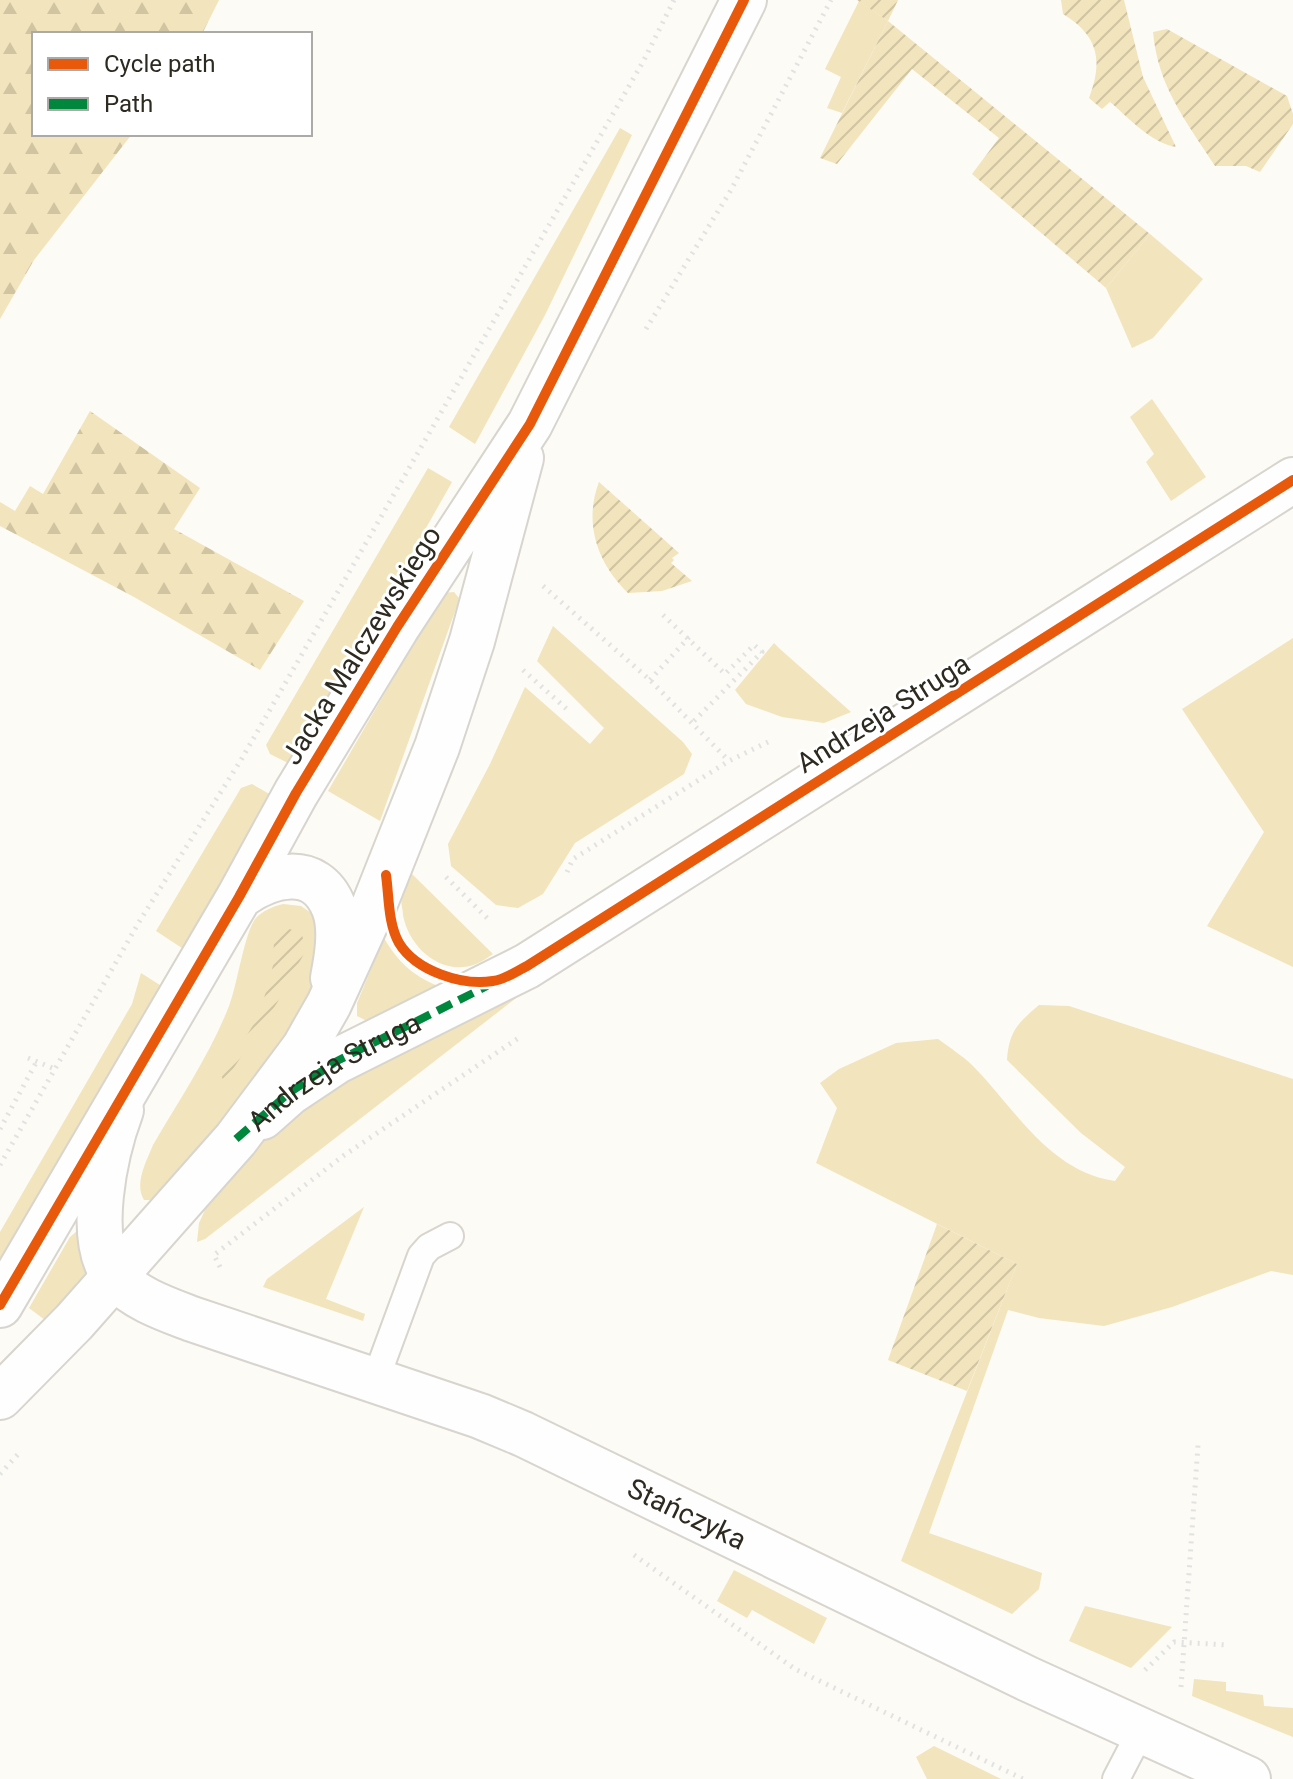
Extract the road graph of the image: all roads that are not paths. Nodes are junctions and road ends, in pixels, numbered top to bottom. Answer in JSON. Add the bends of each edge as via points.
{"nodes":[{"id":1,"x":744,"y":0,"type":"edge"},
{"id":2,"x":530,"y":424,"type":"junction"},
{"id":3,"x":1293,"y":480,"type":"edge"},
{"id":4,"x":239,"y":897,"type":"junction"},
{"id":5,"x":329,"y":1004,"type":"junction"},
{"id":6,"x":134,"y":1078,"type":"junction"},
{"id":7,"x":236,"y":1139,"type":"junction"},
{"id":8,"x":450,"y":1236,"type":"dead end"},
{"id":9,"x":115,"y":1277,"type":"junction"},
{"id":10,"x":0,"y":1305,"type":"edge"},
{"id":11,"x":375,"y":1381,"type":"junction"},
{"id":12,"x":0,"y":1397,"type":"edge"},
{"id":13,"x":1141,"y":1731,"type":"junction"},
{"id":14,"x":1116,"y":1779,"type":"edge"},
{"id":15,"x":1248,"y":1779,"type":"edge"}],
"edges":[{"from":1,"to":2,"type":"street","name":"Jacka Malczewskiego"},
{"from":2,"to":4,"type":"street","name":"Jacka Malczewskiego","via":[[397,627]]},
{"from":2,"to":5,"type":"street","name":"Jacka Malczewskiego","via":[[472,641],[441,734]]},
{"from":3,"to":7,"type":"street","name":"Andrzeja Struga","via":[[527,966],[337,1061]]},
{"from":4,"to":5,"type":"street","name":"Jacka Malczewskiego","via":[[270,879],[297,876],[327,896],[338,926]]},
{"from":4,"to":6,"type":"street","name":"Jacka Malczewskiego"},
{"from":5,"to":7,"type":"street","name":"Jacka Malczewskiego","via":[[304,1048]]},
{"from":6,"to":9,"type":"street","name":"Jacka Malczewskiego","via":[[103,1184],[101,1249]]},
{"from":6,"to":10,"type":"street","name":"Jacka Malczewskiego"},
{"from":7,"to":9,"type":"street","name":"Jacka Malczewskiego"},
{"from":8,"to":11,"type":"lane","via":[[421,1256]]},
{"from":9,"to":11,"type":"street","name":"Stańczyka","via":[[158,1306]]},
{"from":9,"to":12,"type":"street","name":"Jacka Malczewskiego"},
{"from":11,"to":13,"type":"street","name":"Stańczyka","via":[[523,1434]]},
{"from":13,"to":14,"type":"lane"},
{"from":13,"to":15,"type":"street","name":"Stańczyka"}]}
